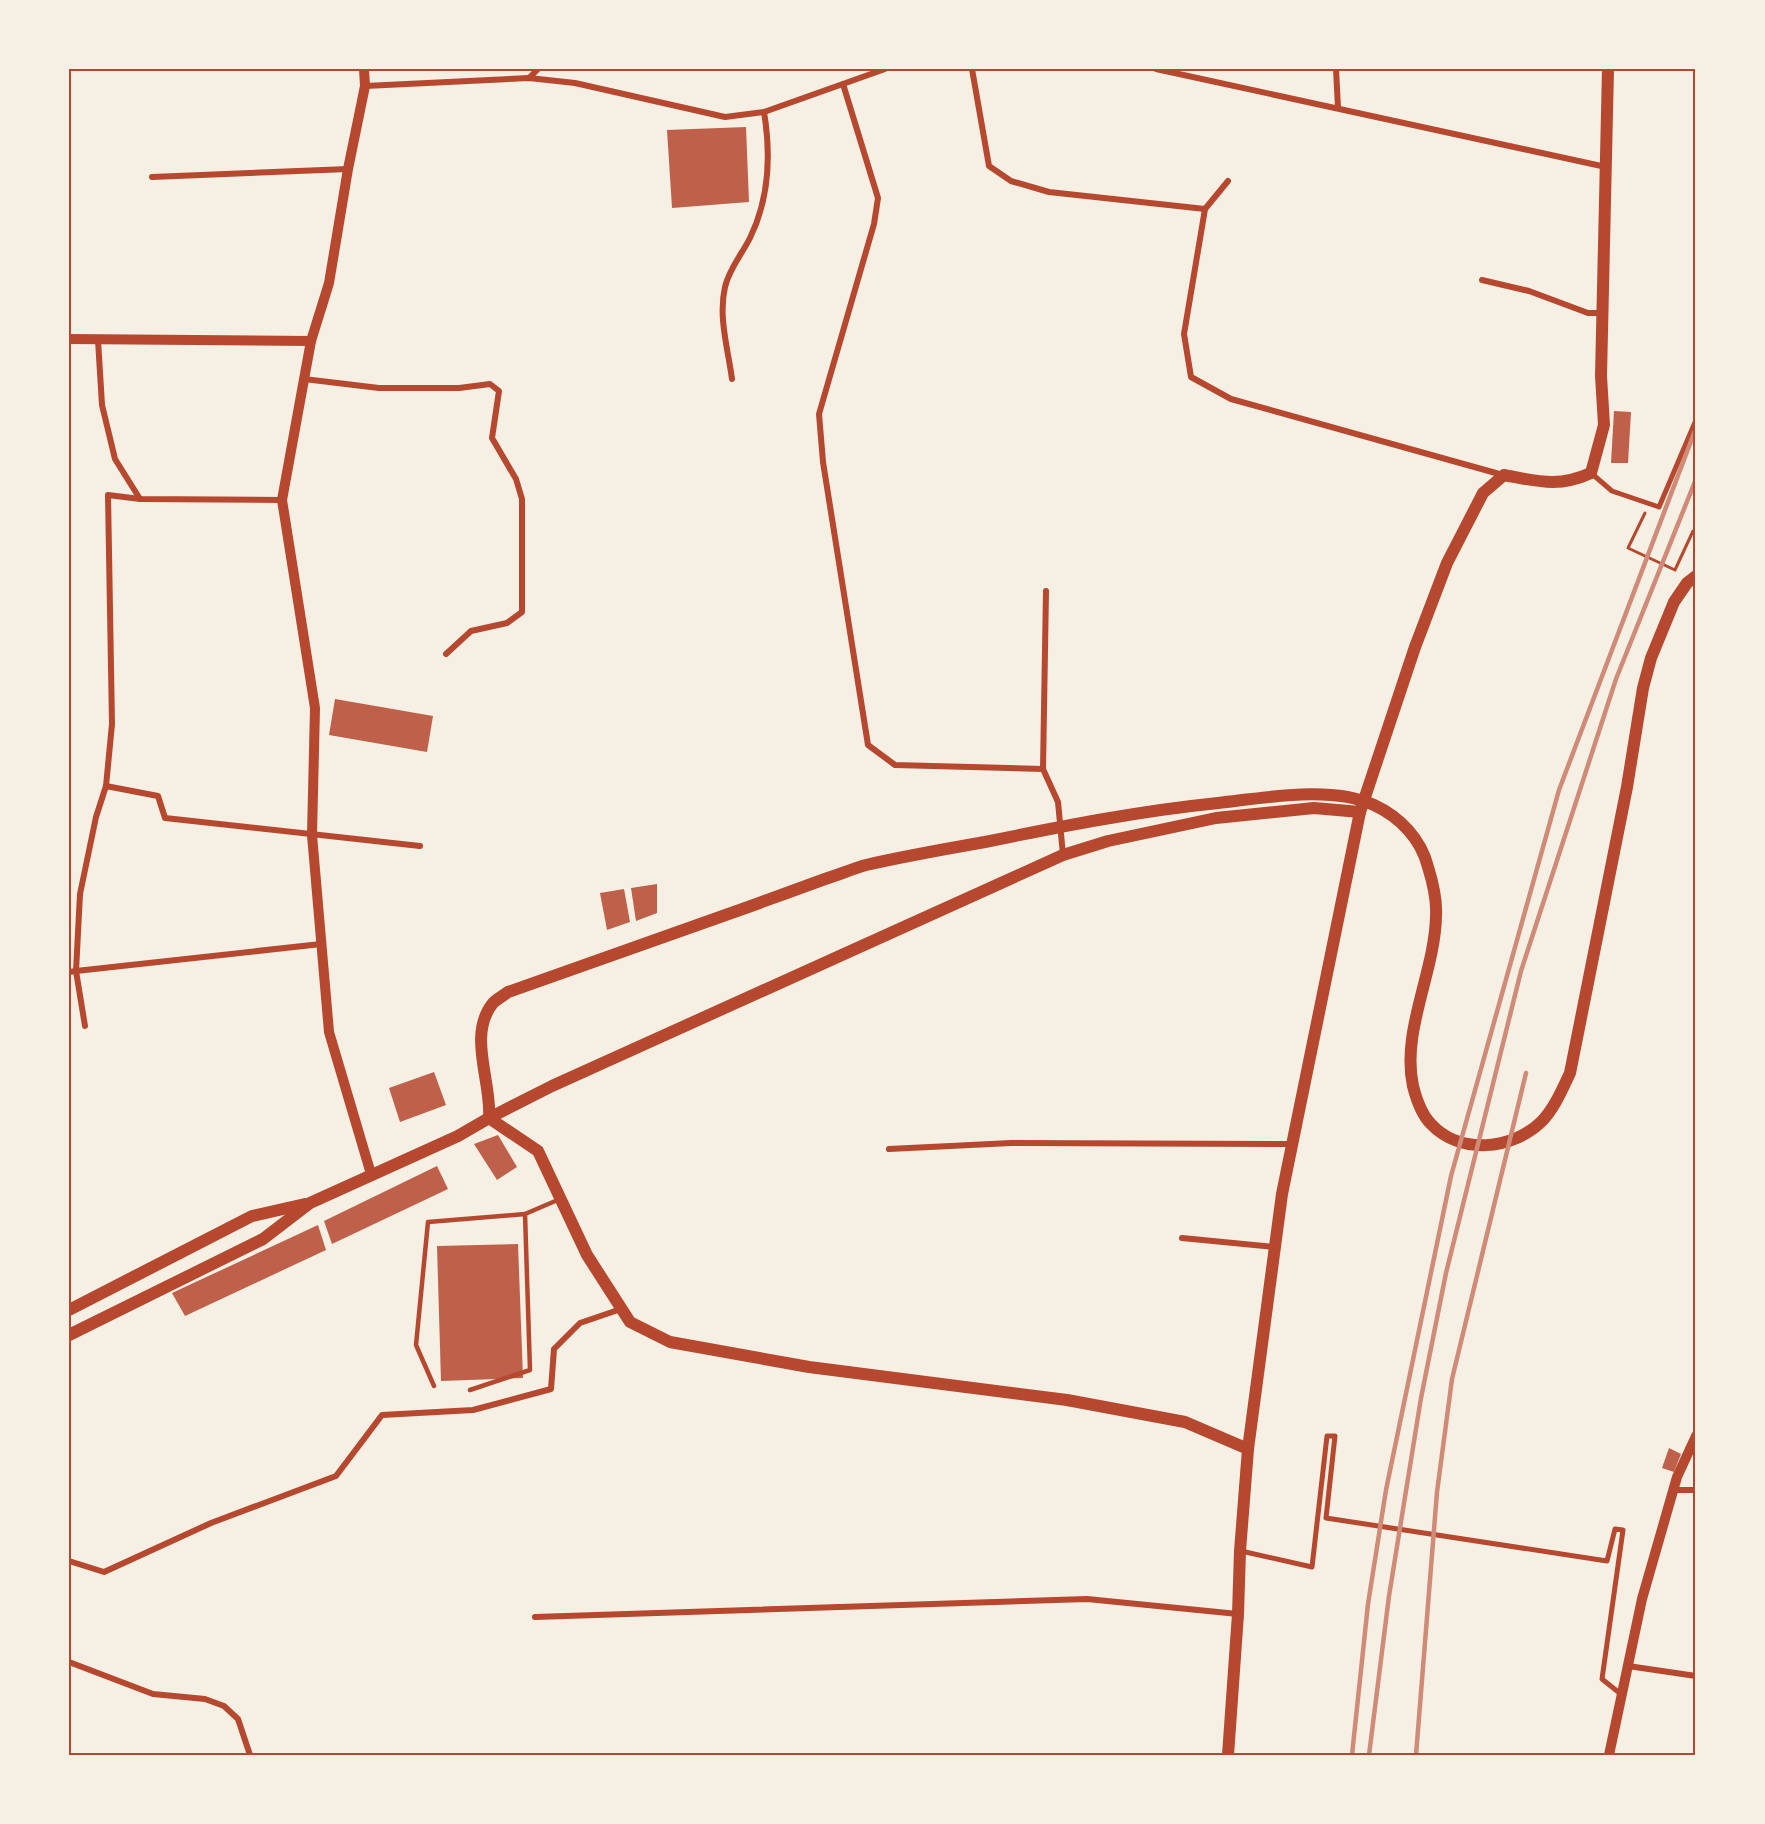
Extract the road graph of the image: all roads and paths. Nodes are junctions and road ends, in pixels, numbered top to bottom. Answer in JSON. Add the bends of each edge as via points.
{"nodes":[{"id":1,"x":364,"y":69,"type":"edge"},
{"id":2,"x":538,"y":69,"type":"edge"},
{"id":3,"x":885,"y":69,"type":"edge"},
{"id":4,"x":972,"y":69,"type":"edge"},
{"id":5,"x":1156,"y":69,"type":"edge"},
{"id":6,"x":1336,"y":69,"type":"edge"},
{"id":7,"x":1608,"y":69,"type":"edge"},
{"id":8,"x":529,"y":78,"type":"junction"},
{"id":9,"x":843,"y":84,"type":"junction"},
{"id":10,"x":366,"y":86,"type":"junction"},
{"id":11,"x":1338,"y":108,"type":"junction"},
{"id":12,"x":764,"y":112,"type":"junction"},
{"id":13,"x":1606,"y":167,"type":"junction"},
{"id":14,"x":348,"y":169,"type":"junction"},
{"id":15,"x":152,"y":177,"type":"dead end"},
{"id":16,"x":1228,"y":181,"type":"dead end"},
{"id":17,"x":1205,"y":209,"type":"junction"},
{"id":18,"x":1482,"y":280,"type":"dead end"},
{"id":19,"x":1603,"y":313,"type":"junction"},
{"id":20,"x":69,"y":339,"type":"edge"},
{"id":21,"x":98,"y":340,"type":"junction"},
{"id":22,"x":311,"y":341,"type":"junction"},
{"id":23,"x":304,"y":379,"type":"junction"},
{"id":24,"x":732,"y":379,"type":"dead end"},
{"id":25,"x":1696,"y":420,"type":"edge"},
{"id":26,"x":1591,"y":473,"type":"junction"},
{"id":27,"x":1504,"y":475,"type":"junction"},
{"id":28,"x":140,"y":499,"type":"junction"},
{"id":29,"x":282,"y":500,"type":"junction"},
{"id":30,"x":1646,"y":513,"type":"dead end"},
{"id":31,"x":1696,"y":532,"type":"edge"},
{"id":32,"x":1696,"y":576,"type":"edge"},
{"id":33,"x":1046,"y":591,"type":"dead end"},
{"id":34,"x":446,"y":654,"type":"dead end"},
{"id":35,"x":1042,"y":769,"type":"junction"},
{"id":36,"x":106,"y":786,"type":"junction"},
{"id":37,"x":1360,"y":812,"type":"junction"},
{"id":38,"x":312,"y":835,"type":"junction"},
{"id":39,"x":420,"y":846,"type":"dead end"},
{"id":40,"x":1063,"y":855,"type":"junction"},
{"id":41,"x":321,"y":944,"type":"junction"},
{"id":42,"x":72,"y":972,"type":"edge"},
{"id":43,"x":85,"y":1026,"type":"dead end"},
{"id":44,"x":489,"y":1118,"type":"junction"},
{"id":45,"x":1292,"y":1144,"type":"junction"},
{"id":46,"x":889,"y":1149,"type":"dead end"},
{"id":47,"x":371,"y":1174,"type":"junction"},
{"id":48,"x":560,"y":1199,"type":"junction"},
{"id":49,"x":310,"y":1203,"type":"junction"},
{"id":50,"x":525,"y":1214,"type":"junction"},
{"id":51,"x":1182,"y":1238,"type":"dead end"},
{"id":52,"x":1275,"y":1247,"type":"junction"},
{"id":53,"x":621,"y":1309,"type":"junction"},
{"id":54,"x":69,"y":1310,"type":"edge"},
{"id":55,"x":69,"y":1335,"type":"edge"},
{"id":56,"x":434,"y":1386,"type":"dead end"},
{"id":57,"x":470,"y":1390,"type":"dead end"},
{"id":58,"x":1696,"y":1436,"type":"edge"},
{"id":59,"x":1248,"y":1449,"type":"junction"},
{"id":60,"x":1673,"y":1490,"type":"junction"},
{"id":61,"x":1696,"y":1490,"type":"edge"},
{"id":62,"x":1240,"y":1551,"type":"junction"},
{"id":63,"x":69,"y":1562,"type":"edge"},
{"id":64,"x":1238,"y":1614,"type":"junction"},
{"id":65,"x":535,"y":1617,"type":"dead end"},
{"id":66,"x":69,"y":1662,"type":"edge"},
{"id":67,"x":1628,"y":1666,"type":"junction"},
{"id":68,"x":1696,"y":1676,"type":"edge"},
{"id":69,"x":1622,"y":1695,"type":"junction"},
{"id":70,"x":250,"y":1755,"type":"edge"},
{"id":71,"x":1228,"y":1755,"type":"edge"},
{"id":72,"x":1609,"y":1755,"type":"edge"}],
"edges":[{"from":1,"to":10,"type":"street"},
{"from":2,"to":8,"type":"street"},
{"from":3,"to":9,"type":"street"},
{"from":4,"to":17,"type":"street","via":[[989,166],[1011,181],[1049,192]]},
{"from":5,"to":11,"type":"street"},
{"from":6,"to":11,"type":"street"},
{"from":7,"to":13,"type":"main road"},
{"from":8,"to":10,"type":"street"},
{"from":8,"to":12,"type":"street","via":[[575,83],[724,117]]},
{"from":9,"to":12,"type":"street"},
{"from":9,"to":35,"type":"street","via":[[878,198],[819,414],[823,462],[868,746],[895,765]]},
{"from":10,"to":14,"type":"street"},
{"from":11,"to":13,"type":"street"},
{"from":12,"to":24,"type":"street","via":[[768,156],[762,205],[725,285],[722,303]]},
{"from":13,"to":19,"type":"main road"},
{"from":14,"to":15,"type":"street"},
{"from":14,"to":22,"type":"street","via":[[329,283]]},
{"from":16,"to":17,"type":"street"},
{"from":17,"to":27,"type":"street","via":[[1184,334],[1191,376],[1231,399]]},
{"from":18,"to":19,"type":"street","via":[[1529,291],[1588,313]]},
{"from":19,"to":26,"type":"main road","via":[[1604,425]]},
{"from":20,"to":21,"type":"street"},
{"from":21,"to":22,"type":"street"},
{"from":21,"to":28,"type":"street","via":[[102,405],[115,459]]},
{"from":22,"to":23,"type":"street"},
{"from":23,"to":29,"type":"street"},
{"from":23,"to":34,"type":"street","via":[[379,388],[490,384],[499,391],[492,438],[516,479],[522,499],[522,612],[507,623],[471,631]]},
{"from":25,"to":26,"type":"street","via":[[1659,507],[1612,491]]},
{"from":26,"to":27,"type":"main road","via":[[1575,480],[1550,483]]},
{"from":27,"to":37,"type":"main road","via":[[1483,493],[1447,563]]},
{"from":28,"to":29,"type":"street"},
{"from":28,"to":36,"type":"street","via":[[108,495],[112,724]]},
{"from":29,"to":38,"type":"street","via":[[315,708]]},
{"from":30,"to":31,"type":"path","via":[[1628,548],[1675,570],[1693,531]]},
{"from":32,"to":44,"type":"main road","via":[[1674,602],[1643,688],[1570,1073],[1541,1122],[1521,1136],[1503,1143],[1467,1144],[1444,1135],[1430,1123],[1413,1086],[1411,1065],[1412,1040],[1437,914],[1426,857],[1413,835],[1392,814],[1346,796],[1321,794],[1097,819],[863,866],[508,992],[494,1002],[483,1020],[481,1039]]},
{"from":33,"to":35,"type":"street"},
{"from":35,"to":40,"type":"street","via":[[1058,802]]},
{"from":36,"to":38,"type":"street","via":[[158,796],[165,818]]},
{"from":36,"to":42,"type":"street","via":[[80,894]]},
{"from":37,"to":40,"type":"main road","via":[[1314,808],[1216,818],[1108,841]]},
{"from":37,"to":45,"type":"main road"},
{"from":38,"to":39,"type":"street"},
{"from":38,"to":41,"type":"street"},
{"from":40,"to":44,"type":"main road"},
{"from":41,"to":42,"type":"street"},
{"from":41,"to":47,"type":"street","via":[[329,1032]]},
{"from":42,"to":43,"type":"street"},
{"from":44,"to":47,"type":"main road"},
{"from":44,"to":48,"type":"main road","via":[[537,1151]]},
{"from":45,"to":46,"type":"street","via":[[1011,1143]]},
{"from":45,"to":52,"type":"main road"},
{"from":47,"to":49,"type":"main road"},
{"from":48,"to":50,"type":"lane"},
{"from":48,"to":53,"type":"main road","via":[[587,1255]]},
{"from":49,"to":54,"type":"main road","via":[[252,1216]]},
{"from":49,"to":55,"type":"main road","via":[[263,1239]]},
{"from":50,"to":56,"type":"lane","via":[[428,1222],[416,1345]]},
{"from":50,"to":57,"type":"lane","via":[[530,1370]]},
{"from":51,"to":52,"type":"street"},
{"from":52,"to":59,"type":"main road"},
{"from":53,"to":59,"type":"main road","via":[[630,1322],[670,1342],[809,1367],[1067,1400],[1185,1422]]},
{"from":53,"to":63,"type":"street","via":[[580,1323],[554,1349],[551,1389],[473,1410],[382,1415],[336,1476],[211,1523],[104,1572]]},
{"from":58,"to":60,"type":"street"},
{"from":59,"to":62,"type":"main road"},
{"from":60,"to":61,"type":"street"},
{"from":60,"to":67,"type":"street","via":[[1642,1599]]},
{"from":62,"to":64,"type":"main road"},
{"from":62,"to":69,"type":"street","via":[[1312,1567],[1327,1436],[1335,1436],[1326,1518],[1607,1561],[1615,1529],[1623,1530],[1602,1679]]},
{"from":64,"to":65,"type":"street","via":[[1088,1599]]},
{"from":64,"to":71,"type":"main road"},
{"from":66,"to":70,"type":"street","via":[[153,1694],[205,1698],[224,1706],[238,1719]]},
{"from":67,"to":68,"type":"street"},
{"from":67,"to":69,"type":"street"},
{"from":69,"to":72,"type":"street"}]}
